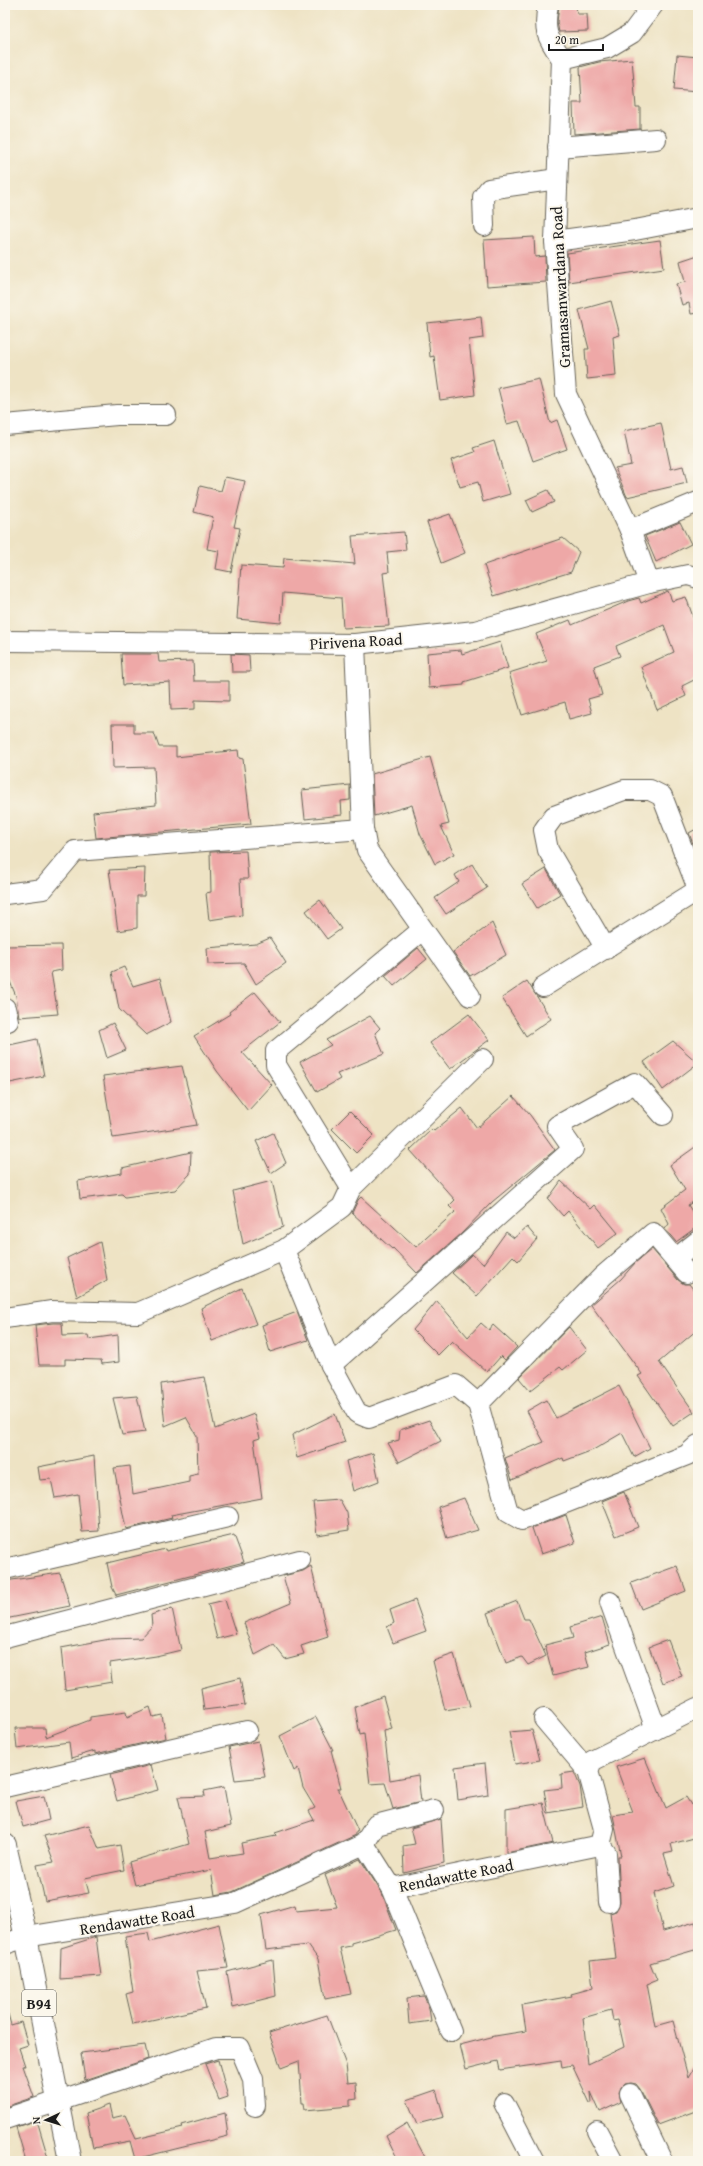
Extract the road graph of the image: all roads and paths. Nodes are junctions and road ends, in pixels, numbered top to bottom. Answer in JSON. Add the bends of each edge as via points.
{"nodes":[{"id":1,"x":548,"y":5,"type":"edge"},
{"id":2,"x":653,"y":5,"type":"edge"},
{"id":3,"x":562,"y":59,"type":"junction"},
{"id":4,"x":656,"y":138,"type":"dead end"},
{"id":5,"x":558,"y":147,"type":"junction"},
{"id":6,"x":557,"y":179,"type":"junction"},
{"id":7,"x":698,"y":218,"type":"edge"},
{"id":8,"x":484,"y":226,"type":"dead end"},
{"id":9,"x":555,"y":241,"type":"junction"},
{"id":10,"x":166,"y":416,"type":"dead end"},
{"id":11,"x":5,"y":425,"type":"edge"},
{"id":12,"x":698,"y":502,"type":"edge"},
{"id":13,"x":630,"y":530,"type":"junction"},
{"id":14,"x":698,"y":578,"type":"edge"},
{"id":15,"x":649,"y":583,"type":"junction"},
{"id":16,"x":5,"y":641,"type":"edge"},
{"id":17,"x":354,"y":644,"type":"junction"},
{"id":18,"x":363,"y":829,"type":"junction"},
{"id":19,"x":698,"y":890,"type":"edge"},
{"id":20,"x":5,"y":894,"type":"edge"},
{"id":21,"x":422,"y":930,"type":"junction"},
{"id":22,"x":606,"y":948,"type":"junction"},
{"id":23,"x":543,"y":987,"type":"dead end"},
{"id":24,"x":470,"y":996,"type":"dead end"},
{"id":25,"x":483,"y":1059,"type":"dead end"},
{"id":26,"x":663,"y":1116,"type":"dead end"},
{"id":27,"x":351,"y":1188,"type":"junction"},
{"id":28,"x":698,"y":1241,"type":"edge"},
{"id":29,"x":284,"y":1250,"type":"junction"},
{"id":30,"x":5,"y":1318,"type":"edge"},
{"id":31,"x":331,"y":1366,"type":"junction"},
{"id":32,"x":478,"y":1404,"type":"junction"},
{"id":33,"x":698,"y":1445,"type":"edge"},
{"id":34,"x":228,"y":1517,"type":"dead end"},
{"id":35,"x":300,"y":1560,"type":"dead end"},
{"id":36,"x":5,"y":1569,"type":"edge"},
{"id":37,"x":610,"y":1602,"type":"dead end"},
{"id":38,"x":5,"y":1637,"type":"edge"},
{"id":39,"x":698,"y":1708,"type":"edge"},
{"id":40,"x":544,"y":1719,"type":"dead end"},
{"id":41,"x":656,"y":1729,"type":"junction"},
{"id":42,"x":247,"y":1731,"type":"dead end"},
{"id":43,"x":588,"y":1771,"type":"junction"},
{"id":44,"x":5,"y":1787,"type":"edge"},
{"id":45,"x":434,"y":1810,"type":"dead end"},
{"id":46,"x":364,"y":1844,"type":"junction"},
{"id":47,"x":5,"y":1845,"type":"edge"},
{"id":48,"x":600,"y":1845,"type":"junction"},
{"id":49,"x":392,"y":1888,"type":"junction"},
{"id":50,"x":609,"y":1902,"type":"dead end"},
{"id":51,"x":26,"y":1937,"type":"junction"},
{"id":52,"x":5,"y":1944,"type":"edge"},
{"id":53,"x":451,"y":2031,"type":"dead end"},
{"id":54,"x":630,"y":2094,"type":"dead end"},
{"id":55,"x":58,"y":2102,"type":"junction"},
{"id":56,"x":504,"y":2102,"type":"dead end"},
{"id":57,"x":255,"y":2106,"type":"dead end"},
{"id":58,"x":5,"y":2119,"type":"edge"},
{"id":59,"x":597,"y":2131,"type":"dead end"},
{"id":60,"x":70,"y":2161,"type":"edge"},
{"id":61,"x":534,"y":2161,"type":"edge"},
{"id":62,"x":613,"y":2161,"type":"edge"},
{"id":63,"x":662,"y":2161,"type":"edge"}],
"edges":[{"from":1,"to":3,"type":"street","via":[[544,26]]},
{"from":2,"to":3,"type":"street","via":[[632,33],[607,48]]},
{"from":3,"to":5,"type":"street","name":"Gramasanwardana Road"},
{"from":4,"to":5,"type":"street"},
{"from":5,"to":6,"type":"street","name":"Gramasanwardana Road"},
{"from":6,"to":8,"type":"street","via":[[489,189],[482,197]]},
{"from":6,"to":9,"type":"street","name":"Gramasanwardana Road"},
{"from":7,"to":9,"type":"street"},
{"from":9,"to":13,"type":"street","name":"Gramasanwardana Road","via":[[566,394]]},
{"from":10,"to":11,"type":"street","via":[[117,415]]},
{"from":12,"to":13,"type":"street"},
{"from":13,"to":15,"type":"street","name":"Gramasanwardana Road"},
{"from":14,"to":15,"type":"street","name":"Pirivena Road","via":[[688,575]]},
{"from":15,"to":17,"type":"street","name":"Pirivena Road","via":[[475,631]]},
{"from":16,"to":17,"type":"street","name":"Pirivena Road"},
{"from":17,"to":18,"type":"street"},
{"from":18,"to":20,"type":"street","via":[[75,851],[44,889]]},
{"from":18,"to":21,"type":"street","via":[[366,850]]},
{"from":19,"to":22,"type":"street"},
{"from":19,"to":22,"type":"street","via":[[662,796],[650,790],[624,790],[554,816],[544,830],[548,850]]},
{"from":21,"to":24,"type":"street"},
{"from":21,"to":27,"type":"street","via":[[276,1051],[276,1065]]},
{"from":22,"to":23,"type":"street"},
{"from":25,"to":27,"type":"street"},
{"from":26,"to":31,"type":"street","via":[[635,1083],[558,1126],[574,1149]]},
{"from":27,"to":29,"type":"street","via":[[342,1207]]},
{"from":28,"to":32,"type":"street","via":[[681,1266],[653,1233],[603,1276]]},
{"from":29,"to":30,"type":"street","via":[[138,1314],[52,1311]]},
{"from":29,"to":31,"type":"street"},
{"from":31,"to":32,"type":"street","via":[[357,1413],[369,1418],[456,1385]]},
{"from":32,"to":33,"type":"street","via":[[508,1512],[522,1520],[687,1455]]},
{"from":34,"to":36,"type":"street"},
{"from":35,"to":38,"type":"street"},
{"from":37,"to":41,"type":"street"},
{"from":39,"to":41,"type":"street"},
{"from":40,"to":43,"type":"street"},
{"from":41,"to":43,"type":"street","via":[[592,1761]]},
{"from":42,"to":44,"type":"street"},
{"from":43,"to":48,"type":"street","via":[[604,1829]]},
{"from":45,"to":46,"type":"street","via":[[376,1825]]},
{"from":46,"to":49,"type":"street","name":"Rendawatte Road"},
{"from":46,"to":51,"type":"street","name":"Rendawatte Road","via":[[235,1903]]},
{"from":47,"to":51,"type":"main road","number":"B94"},
{"from":48,"to":49,"type":"street","name":"Rendawatte Road"},
{"from":48,"to":50,"type":"street","via":[[606,1853]]},
{"from":49,"to":53,"type":"street"},
{"from":51,"to":52,"type":"street","name":"Rendawatte Road"},
{"from":51,"to":55,"type":"main road","number":"B94"},
{"from":54,"to":63,"type":"street"},
{"from":55,"to":57,"type":"street","via":[[216,2048],[240,2048],[253,2079]]},
{"from":55,"to":58,"type":"street"},
{"from":55,"to":60,"type":"main road","number":"B94"},
{"from":56,"to":61,"type":"street"},
{"from":59,"to":62,"type":"street"}]}
